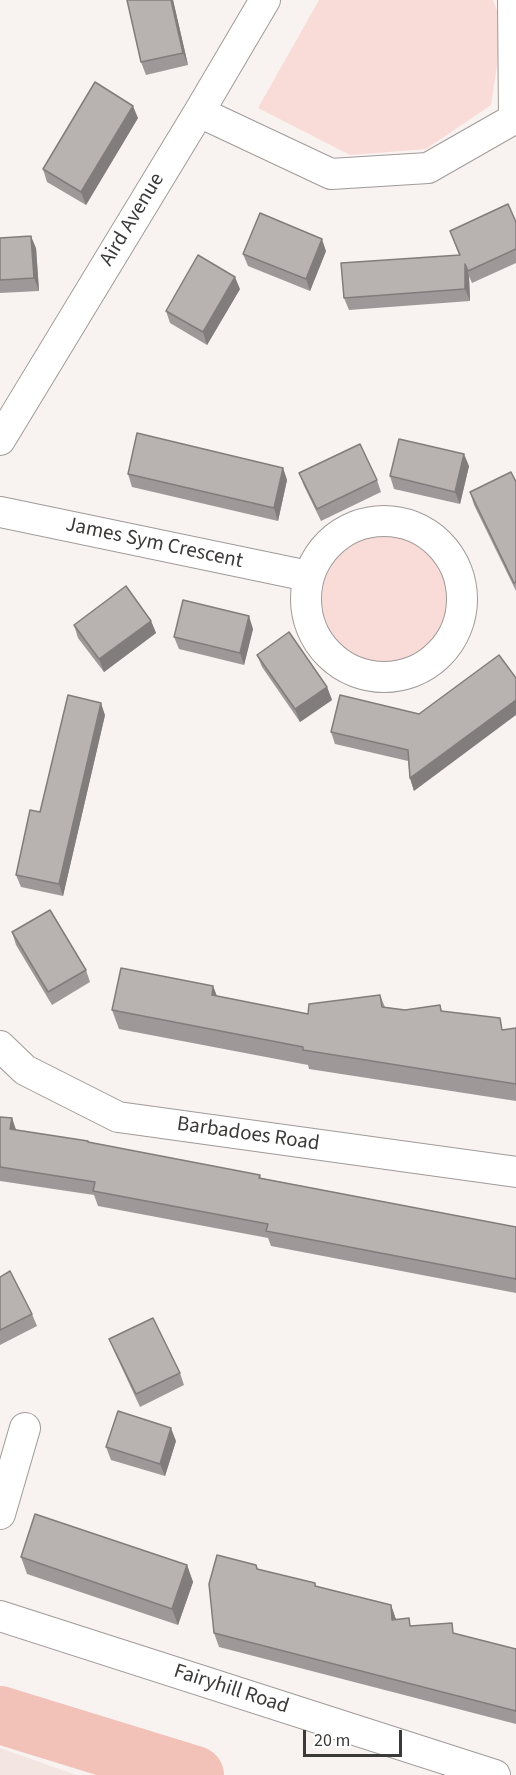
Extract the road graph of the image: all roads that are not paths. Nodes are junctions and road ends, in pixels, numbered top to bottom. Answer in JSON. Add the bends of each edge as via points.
{"nodes":[{"id":1,"x":265,"y":0,"type":"edge"},
{"id":2,"x":513,"y":0,"type":"edge"},
{"id":3,"x":199,"y":112,"type":"junction"},
{"id":4,"x":515,"y":120,"type":"edge"},
{"id":5,"x":0,"y":440,"type":"edge"},
{"id":6,"x":0,"y":512,"type":"edge"},
{"id":7,"x":308,"y":576,"type":"junction"},
{"id":8,"x":0,"y":1046,"type":"edge"},
{"id":9,"x":516,"y":1172,"type":"edge"},
{"id":10,"x":25,"y":1428,"type":"dead end"},
{"id":11,"x":0,"y":1514,"type":"edge"},
{"id":12,"x":0,"y":1616,"type":"edge"},
{"id":13,"x":495,"y":1775,"type":"edge"}],
"edges":[{"from":1,"to":3,"type":"street","name":"Aird Avenue"},
{"from":2,"to":4,"type":"street"},
{"from":3,"to":4,"type":"street","via":[[331,174],[428,168]]},
{"from":3,"to":5,"type":"street","name":"Aird Avenue"},
{"from":6,"to":7,"type":"street","name":"James Sym Crescent"},
{"from":7,"to":7,"type":"street","via":[[305,605],[315,638],[333,660],[363,676],[392,678],[420,670],[445,650],[463,612],[460,575],[444,547],[421,529],[394,520],[365,522],[338,535],[321,552]]},
{"from":8,"to":9,"type":"street","name":"Barbadoes Road","via":[[25,1070],[118,1117]]},
{"from":10,"to":11,"type":"street"},
{"from":12,"to":13,"type":"street","name":"Fairyhill Road"}]}
